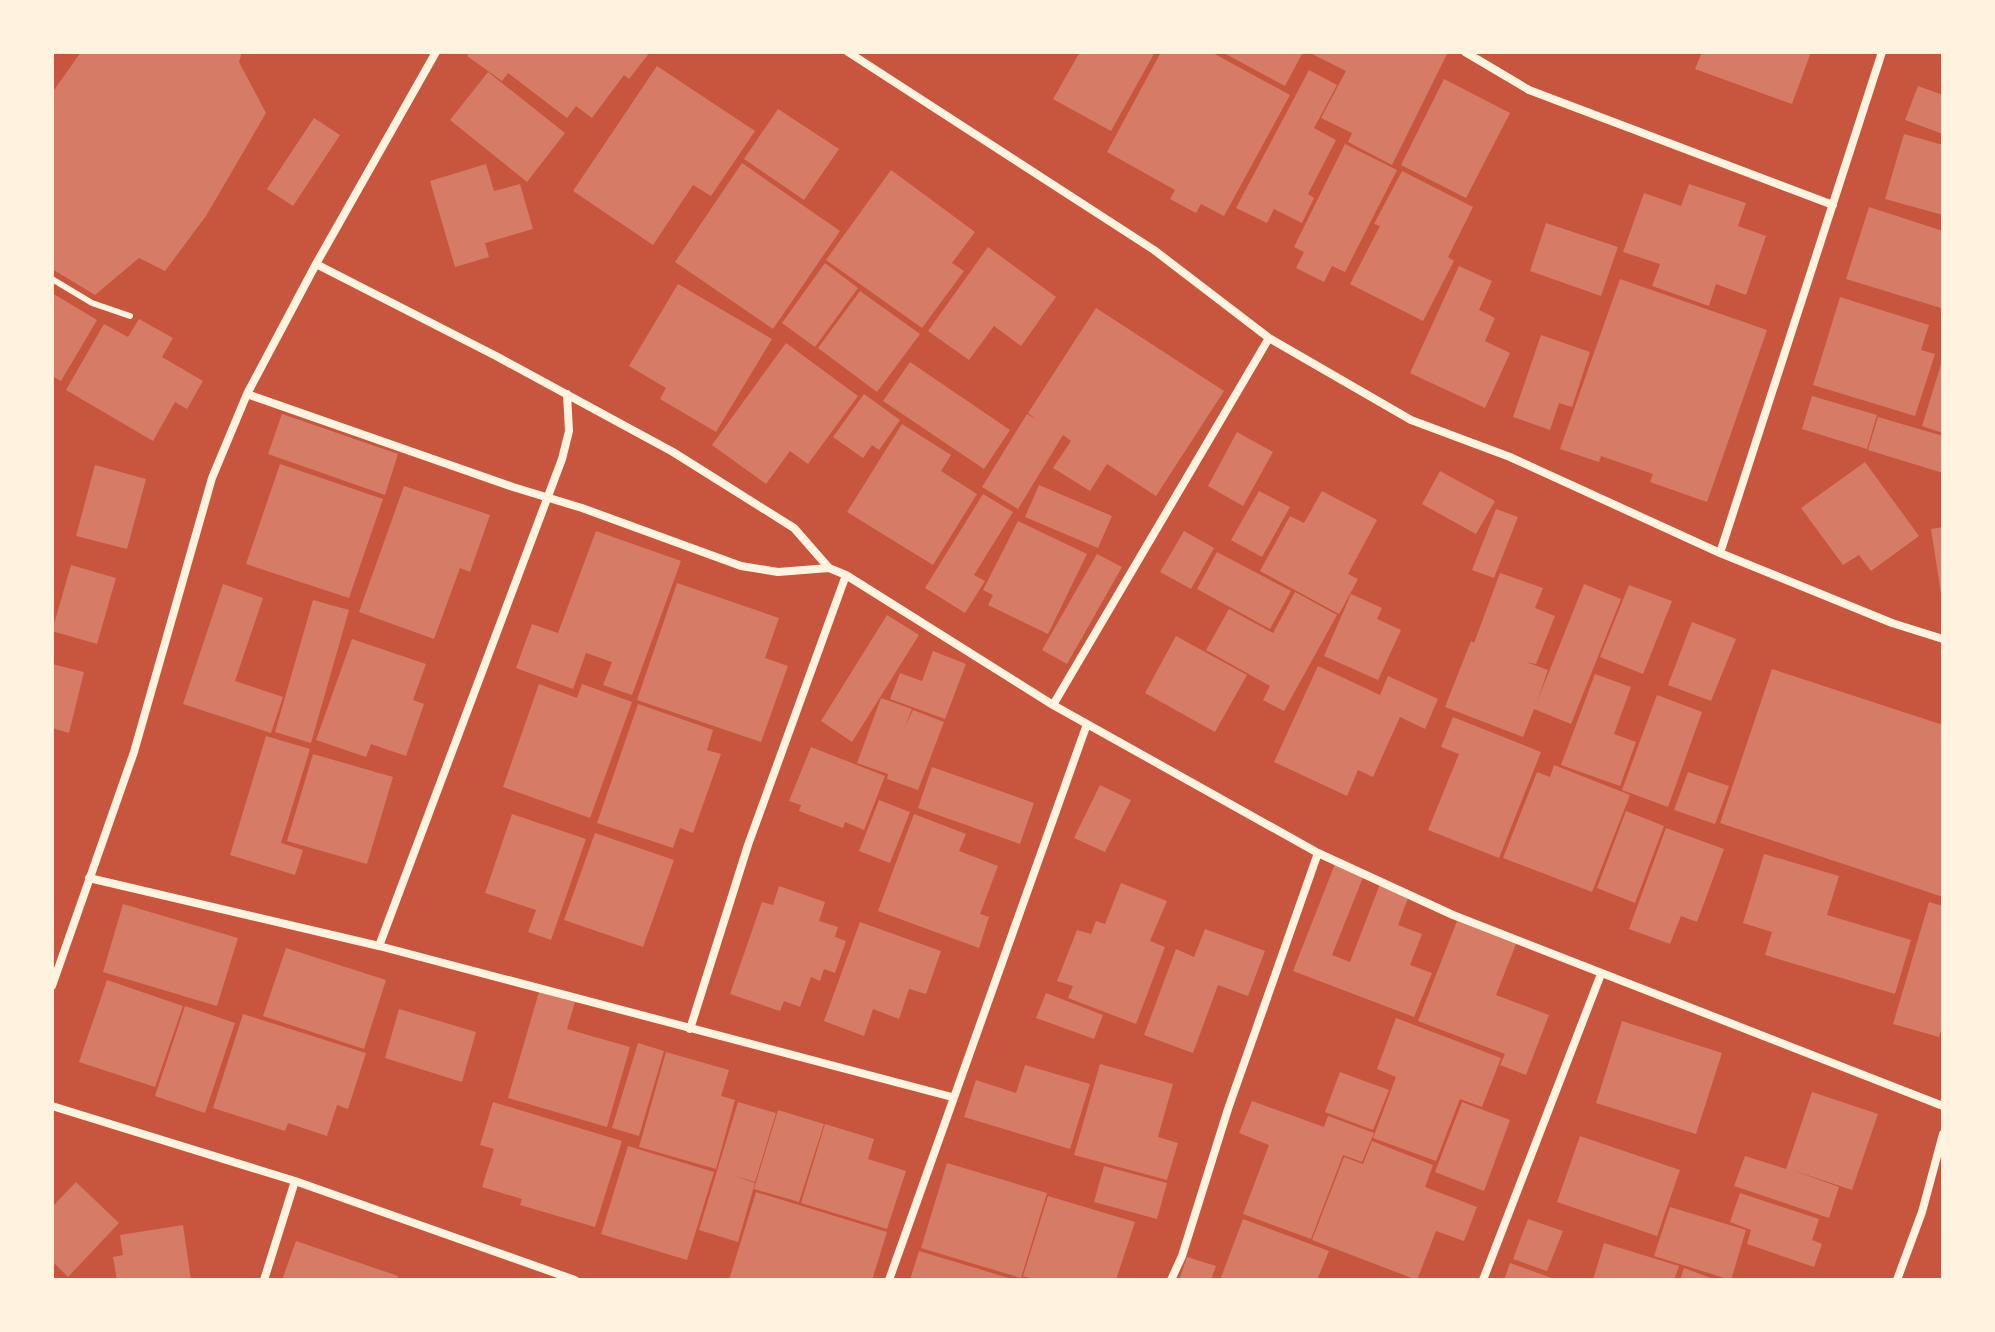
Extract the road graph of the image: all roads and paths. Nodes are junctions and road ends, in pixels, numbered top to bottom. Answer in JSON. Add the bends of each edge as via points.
{"nodes":[{"id":1,"x":436,"y":52,"type":"edge"},
{"id":2,"x":848,"y":52,"type":"edge"},
{"id":3,"x":1465,"y":52,"type":"edge"},
{"id":4,"x":1882,"y":52,"type":"edge"},
{"id":5,"x":1833,"y":205,"type":"junction"},
{"id":6,"x":316,"y":264,"type":"junction"},
{"id":7,"x":52,"y":279,"type":"edge"},
{"id":8,"x":130,"y":316,"type":"dead end"},
{"id":9,"x":1269,"y":338,"type":"junction"},
{"id":10,"x":247,"y":394,"type":"junction"},
{"id":11,"x":567,"y":394,"type":"junction"},
{"id":12,"x":546,"y":498,"type":"junction"},
{"id":13,"x":1720,"y":553,"type":"junction"},
{"id":14,"x":829,"y":568,"type":"junction"},
{"id":15,"x":846,"y":575,"type":"junction"},
{"id":16,"x":1943,"y":639,"type":"edge"},
{"id":17,"x":1053,"y":705,"type":"junction"},
{"id":18,"x":1087,"y":724,"type":"junction"},
{"id":19,"x":1318,"y":853,"type":"junction"},
{"id":20,"x":89,"y":878,"type":"junction"},
{"id":21,"x":379,"y":946,"type":"junction"},
{"id":22,"x":1601,"y":974,"type":"junction"},
{"id":23,"x":52,"y":986,"type":"edge"},
{"id":24,"x":690,"y":1029,"type":"junction"},
{"id":25,"x":952,"y":1097,"type":"junction"},
{"id":26,"x":52,"y":1106,"type":"edge"},
{"id":27,"x":1943,"y":1106,"type":"edge"},
{"id":28,"x":1943,"y":1134,"type":"edge"},
{"id":29,"x":295,"y":1181,"type":"junction"},
{"id":30,"x":569,"y":1279,"type":"edge"},
{"id":31,"x":264,"y":1280,"type":"edge"},
{"id":32,"x":889,"y":1280,"type":"edge"},
{"id":33,"x":1171,"y":1280,"type":"edge"},
{"id":34,"x":1483,"y":1280,"type":"edge"},
{"id":35,"x":1897,"y":1280,"type":"edge"}],
"edges":[{"from":1,"to":6,"type":"street"},
{"from":2,"to":9,"type":"street","via":[[1154,250]]},
{"from":3,"to":5,"type":"street","via":[[1529,90]]},
{"from":4,"to":5,"type":"street"},
{"from":5,"to":13,"type":"street"},
{"from":6,"to":10,"type":"street"},
{"from":6,"to":11,"type":"street"},
{"from":7,"to":8,"type":"lane","via":[[92,303]]},
{"from":9,"to":13,"type":"street","via":[[1411,420],[1510,457]]},
{"from":9,"to":17,"type":"street"},
{"from":10,"to":12,"type":"street"},
{"from":10,"to":20,"type":"street","via":[[212,478],[134,752]]},
{"from":11,"to":12,"type":"street","via":[[569,431]]},
{"from":11,"to":14,"type":"street","via":[[794,528]]},
{"from":12,"to":14,"type":"street","via":[[741,566],[778,572]]},
{"from":12,"to":21,"type":"street"},
{"from":13,"to":16,"type":"street"},
{"from":14,"to":15,"type":"street"},
{"from":15,"to":17,"type":"street"},
{"from":15,"to":24,"type":"street","via":[[748,845]]},
{"from":17,"to":18,"type":"street"},
{"from":18,"to":19,"type":"street"},
{"from":18,"to":25,"type":"street"},
{"from":19,"to":22,"type":"street"},
{"from":19,"to":33,"type":"street"},
{"from":20,"to":21,"type":"street"},
{"from":20,"to":23,"type":"street"},
{"from":21,"to":24,"type":"street"},
{"from":22,"to":27,"type":"street"},
{"from":22,"to":34,"type":"street"},
{"from":24,"to":25,"type":"street"},
{"from":25,"to":32,"type":"street"},
{"from":26,"to":29,"type":"street"},
{"from":28,"to":35,"type":"street"},
{"from":29,"to":30,"type":"street"},
{"from":29,"to":31,"type":"street"}]}
